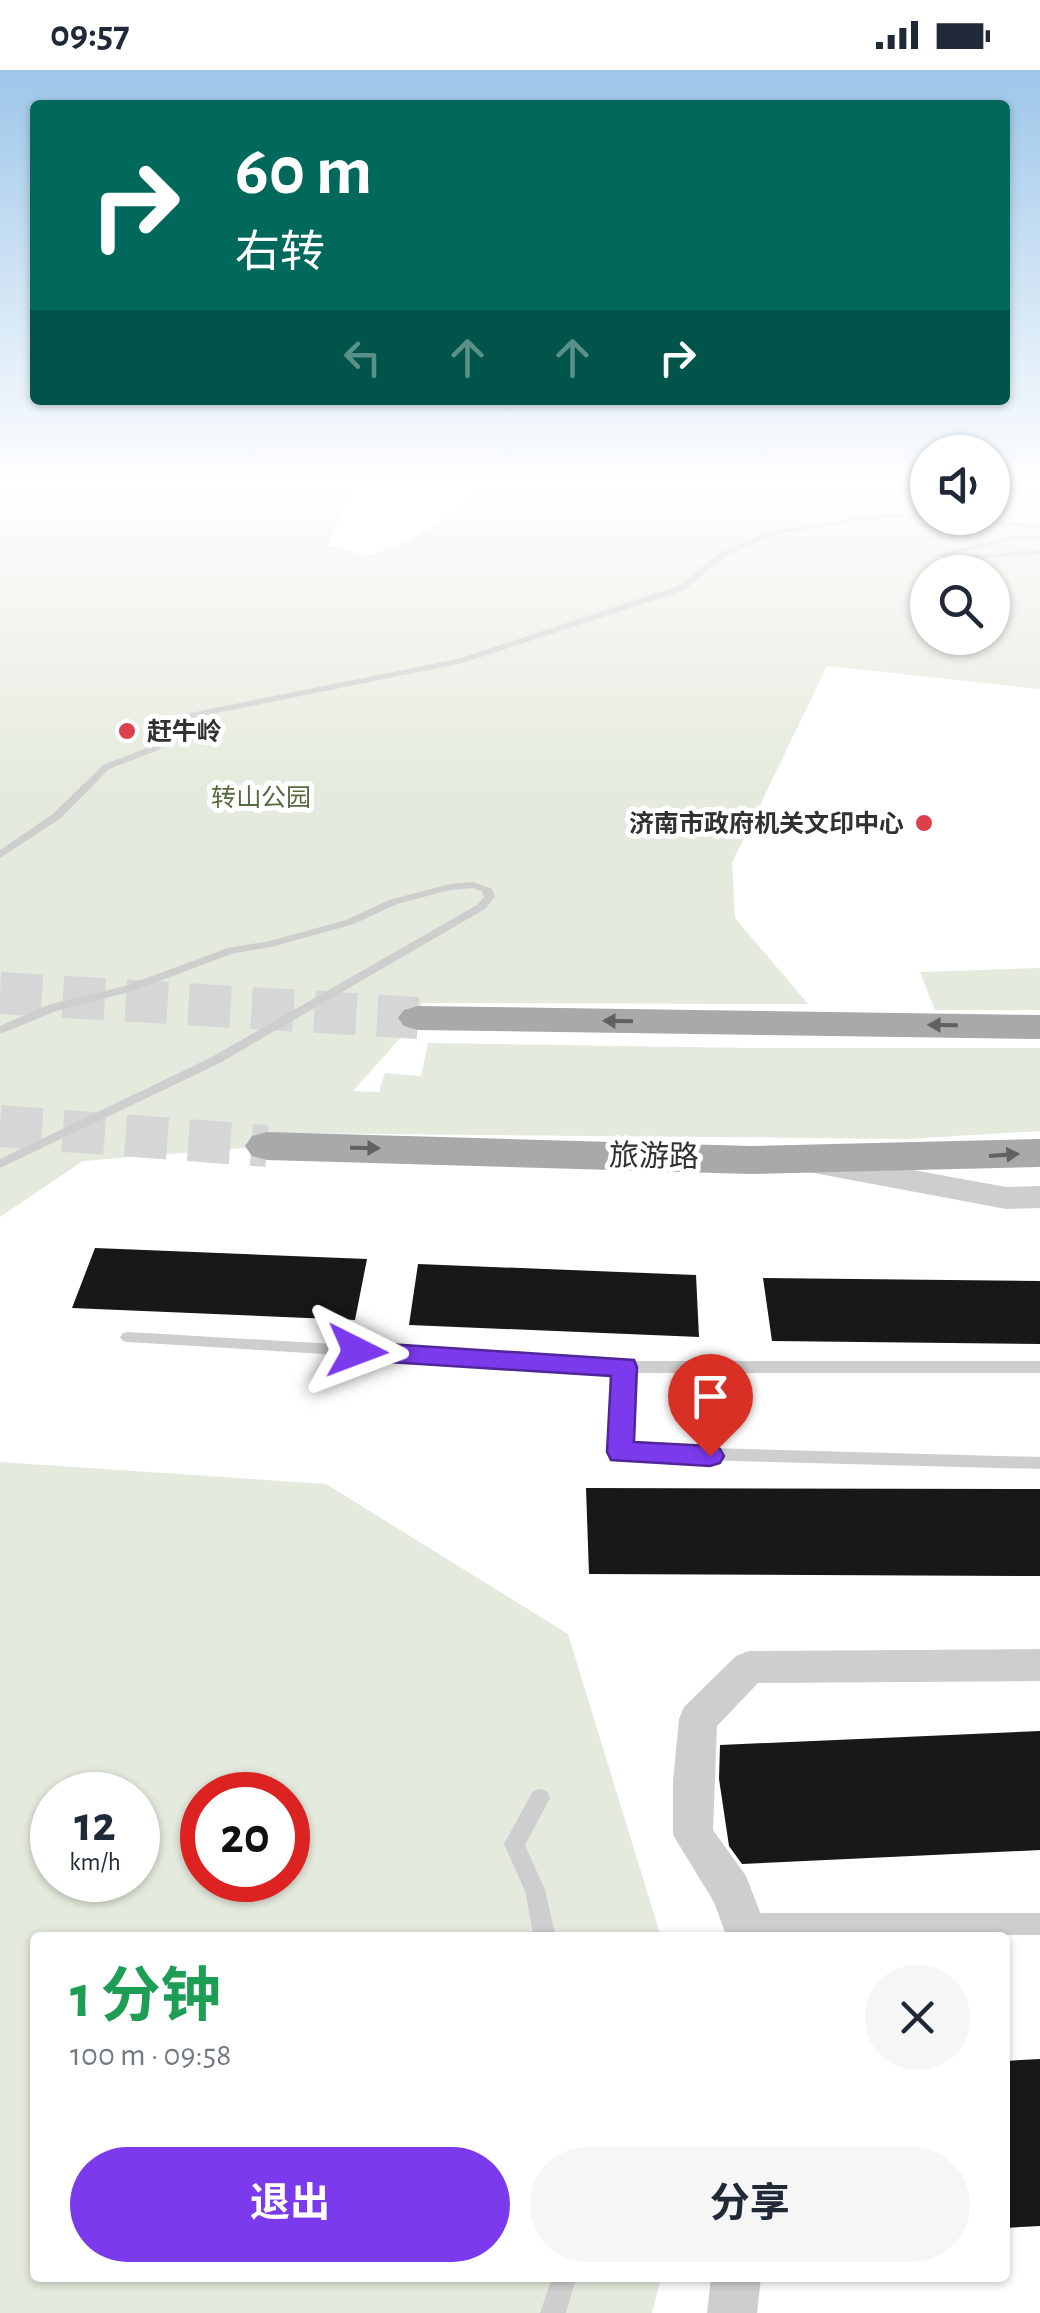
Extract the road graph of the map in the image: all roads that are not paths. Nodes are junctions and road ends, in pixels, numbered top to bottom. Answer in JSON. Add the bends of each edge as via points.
{"nodes":[{"id":1,"x":685,"y":585,"type":"edge"},
{"id":2,"x":0,"y":855,"type":"edge"},
{"id":3,"x":418,"y":1018,"type":"tunnel mouth"},
{"id":4,"x":1040,"y":1027,"type":"edge"},
{"id":5,"x":0,"y":1030,"type":"edge"},
{"id":6,"x":267,"y":1146,"type":"tunnel mouth"},
{"id":7,"x":1040,"y":1153,"type":"edge"},
{"id":8,"x":794,"y":1160,"type":"junction"},
{"id":9,"x":0,"y":1164,"type":"edge"},
{"id":10,"x":1040,"y":1197,"type":"edge"},
{"id":11,"x":128,"y":1337,"type":"dead end"},
{"id":12,"x":624,"y":1367,"type":"junction"},
{"id":13,"x":1040,"y":1367,"type":"edge"},
{"id":14,"x":1040,"y":1463,"type":"edge"},
{"id":15,"x":1040,"y":1665,"type":"edge"},
{"id":16,"x":540,"y":1798,"type":"dead end"},
{"id":17,"x":1040,"y":1924,"type":"edge"},
{"id":18,"x":746,"y":1931,"type":"edge"},
{"id":19,"x":545,"y":1932,"type":"edge"},
{"id":20,"x":563,"y":2282,"type":"edge"},
{"id":21,"x":736,"y":2282,"type":"edge"},
{"id":22,"x":553,"y":2313,"type":"edge"},
{"id":23,"x":732,"y":2313,"type":"edge"}],
"edges":[{"from":1,"to":2,"type":"lane","via":[[460,661],[182,717],[179,730],[155,748],[106,767],[57,816]]},
{"from":4,"to":3,"type":"main road","one_way":true},
{"from":5,"to":9,"type":"lane","via":[[232,950],[350,922],[394,902],[473,885],[490,897],[214,1061]]},
{"from":6,"to":8,"type":"main road","name":"旅游路","one_way":true},
{"from":8,"to":7,"type":"main road","name":"旅游路","one_way":true},
{"from":8,"to":10,"type":"street","via":[[1006,1198]]},
{"from":11,"to":12,"type":"lane"},
{"from":12,"to":13,"type":"lane"},
{"from":12,"to":14,"type":"lane","via":[[620,1452]]},
{"from":15,"to":18,"type":"street","via":[[749,1667],[698,1719],[693,1782],[693,1835],[731,1890]]},
{"from":16,"to":19,"type":"lane","via":[[514,1844]]},
{"from":17,"to":18,"type":"lane"},
{"from":20,"to":22,"type":"lane"},
{"from":21,"to":23,"type":"street"}]}
